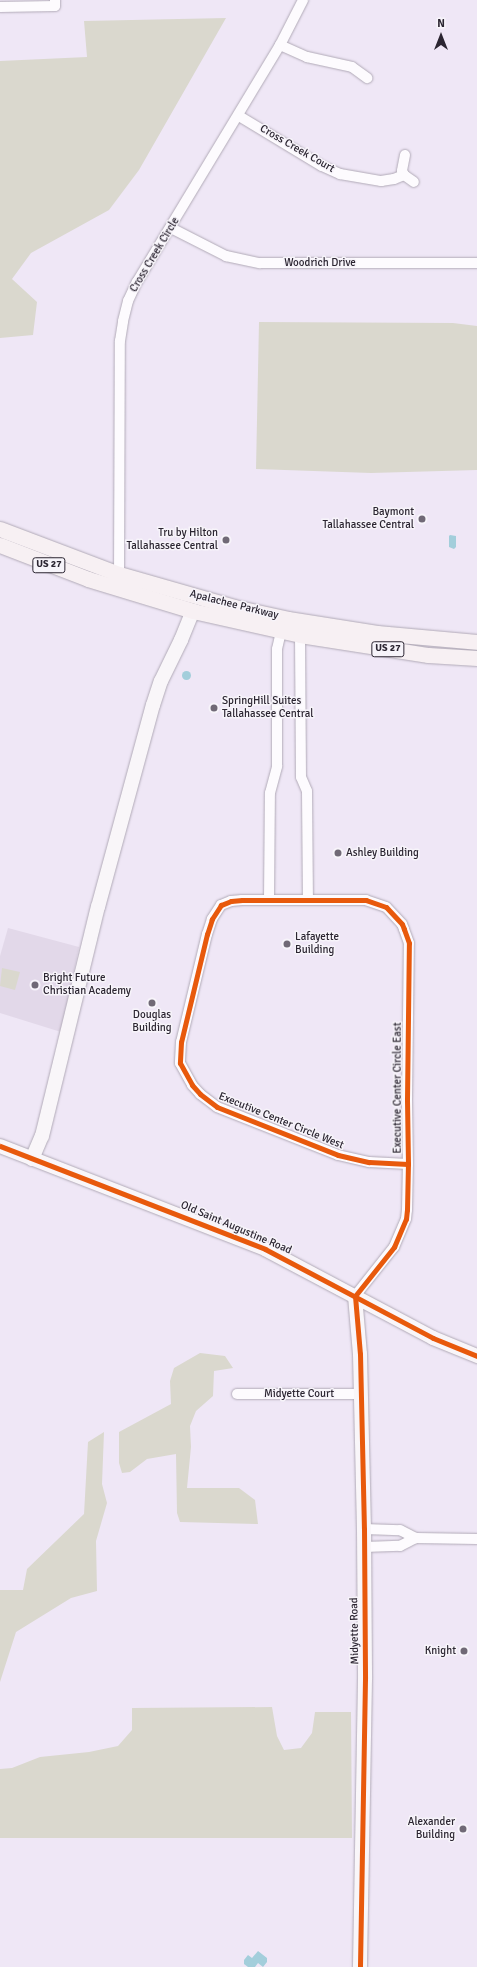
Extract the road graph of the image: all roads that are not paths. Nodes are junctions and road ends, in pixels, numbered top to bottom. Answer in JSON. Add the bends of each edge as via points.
{"nodes":[{"id":1,"x":303,"y":0,"type":"edge"},
{"id":2,"x":55,"y":3,"type":"edge"},
{"id":3,"x":0,"y":7,"type":"edge"},
{"id":4,"x":280,"y":45,"type":"junction"},
{"id":5,"x":367,"y":78,"type":"dead end"},
{"id":6,"x":239,"y":116,"type":"junction"},
{"id":7,"x":405,"y":155,"type":"dead end"},
{"id":8,"x":404,"y":175,"type":"junction"},
{"id":9,"x":414,"y":182,"type":"dead end"},
{"id":10,"x":171,"y":228,"type":"junction"},
{"id":11,"x":477,"y":263,"type":"edge"},
{"id":12,"x":0,"y":529,"type":"edge"},
{"id":13,"x":0,"y":545,"type":"edge"},
{"id":14,"x":119,"y":574,"type":"junction"},
{"id":15,"x":119,"y":589,"type":"junction"},
{"id":16,"x":193,"y":611,"type":"junction"},
{"id":17,"x":284,"y":625,"type":"junction"},
{"id":18,"x":300,"y":635,"type":"junction"},
{"id":19,"x":477,"y":643,"type":"edge"},
{"id":20,"x":451,"y":656,"type":"junction"},
{"id":21,"x":477,"y":658,"type":"edge"},
{"id":22,"x":269,"y":899,"type":"junction"},
{"id":23,"x":308,"y":899,"type":"junction"},
{"id":24,"x":396,"y":916,"type":"joint"},
{"id":25,"x":0,"y":1146,"type":"edge"},
{"id":26,"x":32,"y":1159,"type":"junction"},
{"id":27,"x":408,"y":1164,"type":"junction"},
{"id":28,"x":355,"y":1296,"type":"junction"},
{"id":29,"x":477,"y":1356,"type":"edge"},
{"id":30,"x":237,"y":1394,"type":"dead end"},
{"id":31,"x":361,"y":1394,"type":"junction"},
{"id":32,"x":364,"y":1529,"type":"junction"},
{"id":33,"x":416,"y":1538,"type":"junction"},
{"id":34,"x":477,"y":1539,"type":"edge"},
{"id":35,"x":364,"y":1546,"type":"junction"},
{"id":36,"x":360,"y":1967,"type":"edge"}],
"edges":[{"from":1,"to":4,"type":"street","name":"Cross Creek Circle"},
{"from":2,"to":3,"type":"street"},
{"from":4,"to":5,"type":"street","via":[[307,57],[352,67]]},
{"from":4,"to":6,"type":"street","name":"Cross Creek Circle"},
{"from":6,"to":8,"type":"street","name":"Cross Creek Court","via":[[322,166],[340,174],[381,181]]},
{"from":6,"to":10,"type":"street","name":"Cross Creek Circle"},
{"from":7,"to":8,"type":"street","via":[[402,165]]},
{"from":8,"to":9,"type":"street"},
{"from":10,"to":11,"type":"street","name":"Woodrich Drive","via":[[226,256],[260,263]]},
{"from":10,"to":14,"type":"street","name":"Cross Creek Circle","via":[[137,282],[128,301],[123,321],[120,341]]},
{"from":12,"to":14,"type":"main road","name":"Apalachee Parkway","number":"US 27"},
{"from":13,"to":15,"type":"main road","name":"Apalachee Parkway","number":"US 27"},
{"from":14,"to":15,"type":"street","name":"Cross Creek Circle"},
{"from":14,"to":17,"type":"main road","name":"Apalachee Parkway","number":"US 27","via":[[227,605]]},
{"from":15,"to":16,"type":"main road","name":"Apalachee Parkway","number":"US 27"},
{"from":16,"to":17,"type":"main road","name":"Apalachee Parkway","number":"US 27"},
{"from":16,"to":26,"type":"street","via":[[182,640],[161,681],[153,705],[98,907],[42,1136]]},
{"from":17,"to":18,"type":"main road","name":"Apalachee Parkway","number":"US 27"},
{"from":17,"to":19,"type":"main road","name":"Apalachee Parkway","number":"US 27"},
{"from":17,"to":22,"type":"street","via":[[278,649],[277,766],[270,793]]},
{"from":18,"to":20,"type":"main road","name":"Apalachee Parkway","number":"US 27","via":[[428,655]]},
{"from":18,"to":23,"type":"street","via":[[301,776],[307,792]]},
{"from":19,"to":20,"type":"main road"},
{"from":20,"to":21,"type":"main road","name":"Apalachee Parkway","number":"US 27"},
{"from":22,"to":23,"type":"street","name":"Executive Center Circle West"},
{"from":22,"to":27,"type":"street","name":"Executive Center Circle West","via":[[225,903],[212,919],[181,1042],[179,1054],[183,1070],[200,1094],[217,1107],[338,1155],[369,1162]]},
{"from":23,"to":24,"type":"street","name":"Executive Center Circle West","via":[[366,900],[386,907]]},
{"from":24,"to":27,"type":"street","name":"Executive Center Circle East","via":[[409,943]]},
{"from":25,"to":26,"type":"street","name":"Old Saint Augustine Road"},
{"from":26,"to":28,"type":"street","name":"Old Saint Augustine Road","via":[[265,1248]]},
{"from":27,"to":28,"type":"street","name":"Executive Center Circle East","via":[[406,1214],[398,1239],[388,1256]]},
{"from":28,"to":29,"type":"street","name":"Old Saint Augustine Road","via":[[433,1338]]},
{"from":28,"to":31,"type":"street","name":"Midyette Road"},
{"from":30,"to":31,"type":"street","name":"Midyette Court"},
{"from":31,"to":32,"type":"street","name":"Midyette Road"},
{"from":32,"to":33,"type":"street","via":[[400,1530]]},
{"from":32,"to":35,"type":"street","name":"Midyette Road"},
{"from":33,"to":34,"type":"street"},
{"from":33,"to":35,"type":"street","via":[[400,1546]]},
{"from":35,"to":36,"type":"street","name":"Midyette Road","via":[[365,1679]]}]}
